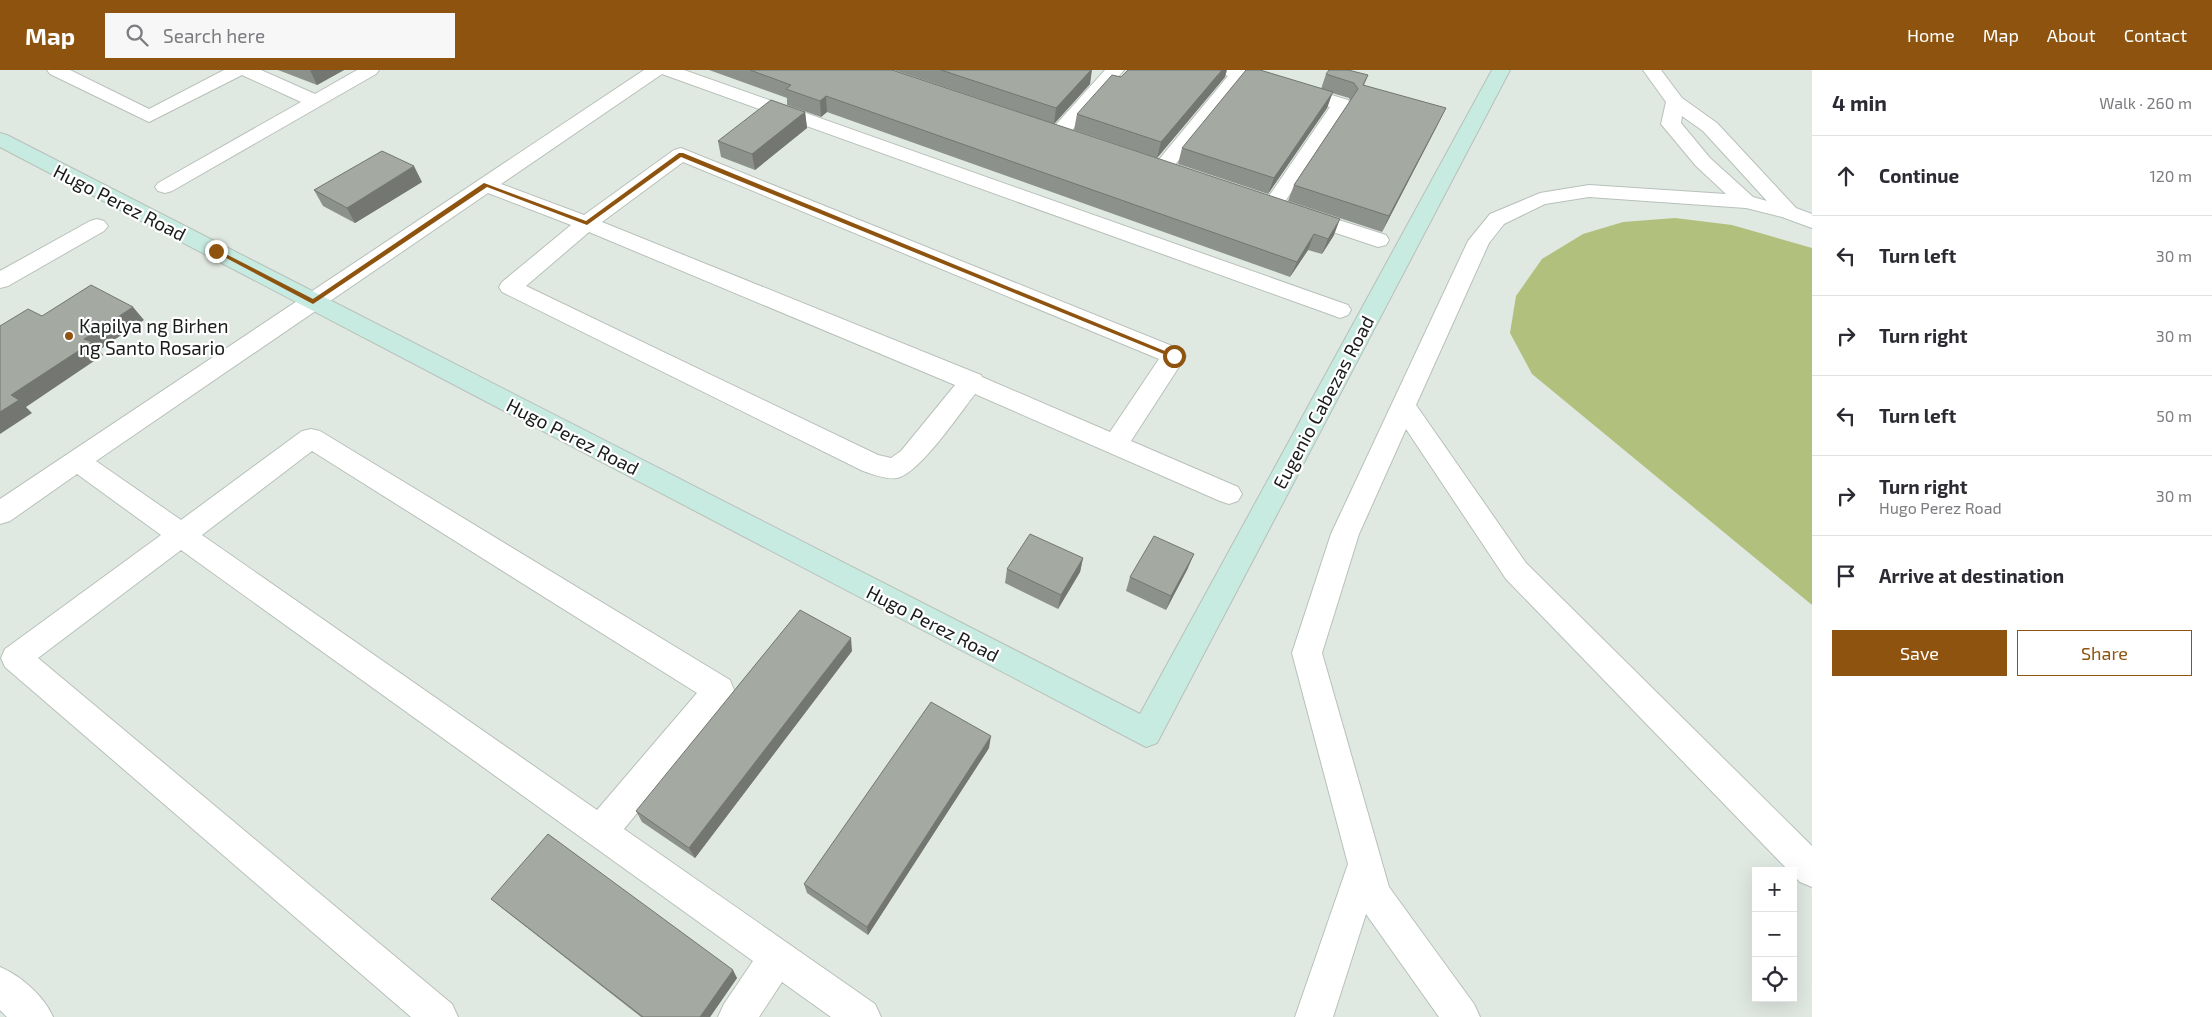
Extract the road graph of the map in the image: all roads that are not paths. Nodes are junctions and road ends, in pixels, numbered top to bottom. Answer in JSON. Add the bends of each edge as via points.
{"nodes":[{"id":1,"x":56,"y":70,"type":"edge"},
{"id":2,"x":238,"y":70,"type":"edge"},
{"id":3,"x":246,"y":70,"type":"edge"},
{"id":4,"x":370,"y":70,"type":"edge"},
{"id":5,"x":656,"y":70,"type":"edge"},
{"id":6,"x":667,"y":70,"type":"edge"},
{"id":7,"x":1501,"y":70,"type":"edge"},
{"id":8,"x":1652,"y":70,"type":"edge"},
{"id":9,"x":1234,"y":72,"type":"edge"},
{"id":10,"x":1102,"y":75,"type":"edge"},
{"id":11,"x":1669,"y":95,"type":"junction"},
{"id":12,"x":315,"y":101,"type":"junction"},
{"id":13,"x":1040,"y":127,"type":"edge"},
{"id":14,"x":1058,"y":133,"type":"junction"},
{"id":15,"x":0,"y":139,"type":"edge"},
{"id":16,"x":1078,"y":139,"type":"edge"},
{"id":17,"x":1144,"y":161,"type":"edge"},
{"id":18,"x":486,"y":185,"type":"junction"},
{"id":19,"x":165,"y":187,"type":"dead end"},
{"id":20,"x":1746,"y":202,"type":"junction"},
{"id":21,"x":1790,"y":212,"type":"junction"},
{"id":22,"x":1812,"y":222,"type":"edge"},
{"id":23,"x":587,"y":223,"type":"junction"},
{"id":24,"x":97,"y":226,"type":"dead end"},
{"id":25,"x":1378,"y":240,"type":"dead end"},
{"id":26,"x":0,"y":281,"type":"edge"},
{"id":27,"x":313,"y":302,"type":"junction"},
{"id":28,"x":1340,"y":310,"type":"dead end"},
{"id":29,"x":972,"y":382,"type":"junction"},
{"id":30,"x":1404,"y":407,"type":"junction"},
{"id":31,"x":1115,"y":444,"type":"junction"},
{"id":32,"x":77,"y":461,"type":"junction"},
{"id":33,"x":1230,"y":494,"type":"dead end"},
{"id":34,"x":0,"y":513,"type":"edge"},
{"id":35,"x":182,"y":535,"type":"junction"},
{"id":36,"x":1146,"y":733,"type":"joint"},
{"id":37,"x":600,"y":832,"type":"junction"},
{"id":38,"x":1366,"y":865,"type":"junction"},
{"id":39,"x":1812,"y":870,"type":"edge"},
{"id":40,"x":777,"y":958,"type":"junction"},
{"id":41,"x":2,"y":991,"type":"edge"},
{"id":42,"x":34,"y":1017,"type":"edge"},
{"id":43,"x":439,"y":1017,"type":"edge"},
{"id":44,"x":737,"y":1017,"type":"edge"},
{"id":45,"x":862,"y":1017,"type":"edge"},
{"id":46,"x":1314,"y":1017,"type":"edge"},
{"id":47,"x":1462,"y":1017,"type":"edge"}],
"edges":[{"from":1,"to":2,"type":"street","via":[[149,116]]},
{"from":3,"to":12,"type":"street"},
{"from":4,"to":12,"type":"street"},
{"from":5,"to":18,"type":"street"},
{"from":6,"to":28,"type":"street"},
{"from":7,"to":36,"type":"street","name":"Eugenio Cabezas Road"},
{"from":8,"to":11,"type":"street"},
{"from":9,"to":17,"type":"street","via":[[1172,171]]},
{"from":9,"to":25,"type":"street","via":[[1341,104],[1264,202]]},
{"from":10,"to":14,"type":"street"},
{"from":11,"to":20,"type":"street","via":[[1671,124],[1703,162]]},
{"from":11,"to":21,"type":"street","via":[[1710,127]]},
{"from":12,"to":19,"type":"street"},
{"from":13,"to":14,"type":"street"},
{"from":14,"to":16,"type":"street"},
{"from":15,"to":27,"type":"street","name":"Hugo Perez Road"},
{"from":18,"to":23,"type":"street"},
{"from":18,"to":27,"type":"street"},
{"from":20,"to":21,"type":"street"},
{"from":20,"to":30,"type":"street","via":[[1589,191],[1540,199],[1497,219],[1478,241]]},
{"from":21,"to":22,"type":"street"},
{"from":23,"to":29,"type":"street"},
{"from":23,"to":29,"type":"street","via":[[510,287],[872,464],[895,469],[910,458]]},
{"from":23,"to":31,"type":"street","via":[[681,154],[1174,356]]},
{"from":24,"to":26,"type":"street"},
{"from":27,"to":32,"type":"street"},
{"from":27,"to":36,"type":"street","name":"Hugo Perez Road"},
{"from":29,"to":31,"type":"street"},
{"from":30,"to":38,"type":"street","via":[[1345,534],[1307,653]]},
{"from":30,"to":39,"type":"street","via":[[1516,571]]},
{"from":31,"to":33,"type":"street"},
{"from":32,"to":34,"type":"street"},
{"from":32,"to":35,"type":"street"},
{"from":35,"to":37,"type":"street"},
{"from":35,"to":37,"type":"street","via":[[311,438],[719,690]]},
{"from":35,"to":43,"type":"street","via":[[16,658]]},
{"from":37,"to":40,"type":"street"},
{"from":38,"to":46,"type":"street"},
{"from":38,"to":47,"type":"street","via":[[1374,896]]},
{"from":40,"to":44,"type":"street"},
{"from":40,"to":45,"type":"street"},
{"from":41,"to":42,"type":"street"}]}
